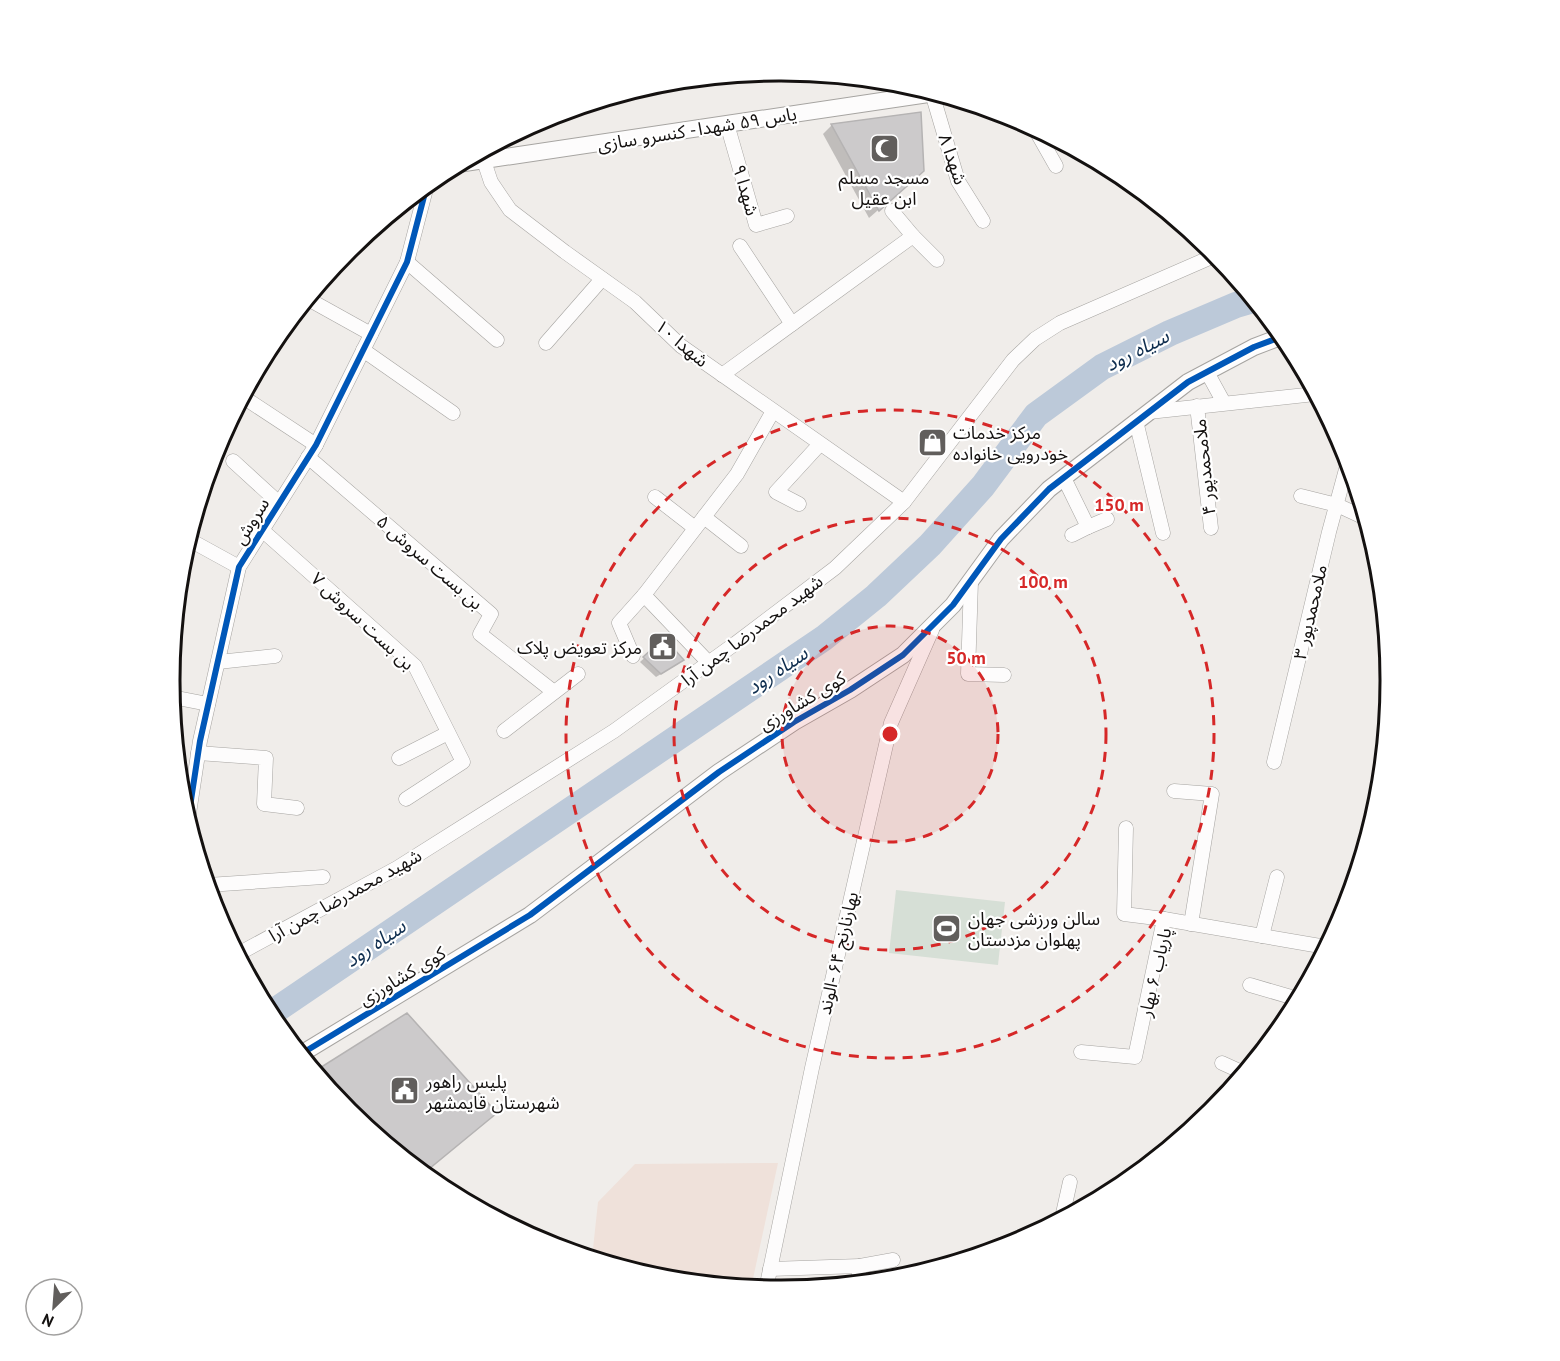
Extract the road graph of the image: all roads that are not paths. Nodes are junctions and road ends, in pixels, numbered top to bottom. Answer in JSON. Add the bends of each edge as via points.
{"nodes":[{"id":1,"x":912,"y":96,"type":"edge"},
{"id":2,"x":935,"y":101,"type":"edge"},
{"id":3,"x":727,"y":124,"type":"junction"},
{"id":4,"x":1042,"y":142,"type":"edge"},
{"id":5,"x":484,"y":161,"type":"junction"},
{"id":6,"x":479,"y":162,"type":"edge"},
{"id":7,"x":1056,"y":166,"type":"dead end"},
{"id":8,"x":424,"y":198,"type":"edge"},
{"id":9,"x":892,"y":211,"type":"dead end"},
{"id":10,"x":787,"y":216,"type":"dead end"},
{"id":11,"x":983,"y":221,"type":"dead end"},
{"id":12,"x":913,"y":236,"type":"junction"},
{"id":13,"x":740,"y":246,"type":"dead end"},
{"id":14,"x":1206,"y":259,"type":"edge"},
{"id":15,"x":937,"y":260,"type":"dead end"},
{"id":16,"x":407,"y":262,"type":"junction"},
{"id":17,"x":602,"y":279,"type":"junction"},
{"id":18,"x":315,"y":303,"type":"edge"},
{"id":19,"x":792,"y":324,"type":"junction"},
{"id":20,"x":371,"y":334,"type":"junction"},
{"id":21,"x":498,"y":340,"type":"dead end"},
{"id":22,"x":1273,"y":340,"type":"edge"},
{"id":23,"x":546,"y":343,"type":"dead end"},
{"id":24,"x":363,"y":350,"type":"junction"},
{"id":25,"x":1207,"y":372,"type":"junction"},
{"id":26,"x":722,"y":375,"type":"junction"},
{"id":27,"x":1307,"y":395,"type":"edge"},
{"id":28,"x":250,"y":401,"type":"edge"},
{"id":29,"x":1224,"y":403,"type":"junction"},
{"id":30,"x":1197,"y":406,"type":"junction"},
{"id":31,"x":773,"y":411,"type":"junction"},
{"id":32,"x":453,"y":413,"type":"dead end"},
{"id":33,"x":1142,"y":416,"type":"junction"},
{"id":34,"x":820,"y":444,"type":"junction"},
{"id":35,"x":316,"y":445,"type":"junction"},
{"id":36,"x":308,"y":458,"type":"junction"},
{"id":37,"x":233,"y":461,"type":"dead end"},
{"id":38,"x":1344,"y":477,"type":"edge"},
{"id":39,"x":1064,"y":478,"type":"junction"},
{"id":40,"x":1301,"y":496,"type":"dead end"},
{"id":41,"x":655,"y":497,"type":"dead end"},
{"id":42,"x":904,"y":502,"type":"junction"},
{"id":43,"x":279,"y":503,"type":"junction"},
{"id":44,"x":799,"y":504,"type":"dead end"},
{"id":45,"x":1336,"y":505,"type":"junction"},
{"id":46,"x":1356,"y":514,"type":"edge"},
{"id":47,"x":704,"y":517,"type":"junction"},
{"id":48,"x":1107,"y":519,"type":"dead end"},
{"id":49,"x":1088,"y":527,"type":"junction"},
{"id":50,"x":695,"y":528,"type":"junction"},
{"id":51,"x":1210,"y":528,"type":"dead end"},
{"id":52,"x":262,"y":530,"type":"junction"},
{"id":53,"x":1163,"y":533,"type":"dead end"},
{"id":54,"x":1072,"y":535,"type":"dead end"},
{"id":55,"x":196,"y":544,"type":"edge"},
{"id":56,"x":741,"y":546,"type":"dead end"},
{"id":57,"x":239,"y":567,"type":"junction"},
{"id":58,"x":971,"y":581,"type":"junction"},
{"id":59,"x":644,"y":595,"type":"junction"},
{"id":60,"x":934,"y":624,"type":"junction"},
{"id":61,"x":274,"y":656,"type":"dead end"},
{"id":62,"x":633,"y":656,"type":"dead end"},
{"id":63,"x":218,"y":662,"type":"junction"},
{"id":64,"x":709,"y":663,"type":"junction"},
{"id":65,"x":578,"y":674,"type":"dead end"},
{"id":66,"x":1004,"y":675,"type":"dead end"},
{"id":67,"x":554,"y":692,"type":"junction"},
{"id":68,"x":181,"y":699,"type":"edge"},
{"id":69,"x":208,"y":704,"type":"junction"},
{"id":70,"x":504,"y":731,"type":"dead end"},
{"id":71,"x":448,"y":733,"type":"junction"},
{"id":72,"x":198,"y":753,"type":"junction"},
{"id":73,"x":399,"y":758,"type":"dead end"},
{"id":74,"x":1274,"y":762,"type":"dead end"},
{"id":75,"x":189,"y":777,"type":"edge"},
{"id":76,"x":1174,"y":791,"type":"dead end"},
{"id":77,"x":406,"y":799,"type":"dead end"},
{"id":78,"x":297,"y":808,"type":"dead end"},
{"id":79,"x":1125,"y":828,"type":"dead end"},
{"id":80,"x":322,"y":877,"type":"dead end"},
{"id":81,"x":1277,"y":877,"type":"dead end"},
{"id":82,"x":216,"y":884,"type":"edge"},
{"id":83,"x":1164,"y":919,"type":"junction"},
{"id":84,"x":1191,"y":924,"type":"junction"},
{"id":85,"x":1262,"y":936,"type":"junction"},
{"id":86,"x":1318,"y":946,"type":"edge"},
{"id":87,"x":245,"y":950,"type":"edge"},
{"id":88,"x":1250,"y":985,"type":"dead end"},
{"id":89,"x":1289,"y":996,"type":"edge"},
{"id":90,"x":308,"y":1050,"type":"edge"},
{"id":91,"x":1081,"y":1053,"type":"dead end"},
{"id":92,"x":1222,"y":1063,"type":"dead end"},
{"id":93,"x":1236,"y":1069,"type":"edge"},
{"id":94,"x":1070,"y":1182,"type":"dead end"},
{"id":95,"x":1064,"y":1208,"type":"edge"},
{"id":96,"x":893,"y":1260,"type":"dead end"},
{"id":97,"x":860,"y":1266,"type":"junction"},
{"id":98,"x":770,"y":1269,"type":"junction"},
{"id":99,"x":859,"y":1275,"type":"edge"},
{"id":100,"x":768,"y":1280,"type":"edge"}],
"edges":[{"from":1,"to":3,"type":"street","name":"یاس ۵۹ شهدا - کنسرو سازی"},
{"from":2,"to":11,"type":"street","name":"شهدا ۸","via":[[958,181]]},
{"from":3,"to":5,"type":"street","name":"یاس ۵۹ شهدا - کنسرو سازی"},
{"from":3,"to":10,"type":"street","name":"شهدا ۹","via":[[756,225]]},
{"from":4,"to":7,"type":"street"},
{"from":5,"to":6,"type":"street","name":"یاس ۵۹ شهدا - کنسرو سازی"},
{"from":5,"to":17,"type":"street","name":"شهدا ۱۰","via":[[491,182],[510,210]]},
{"from":8,"to":16,"type":"street","name":"سروش"},
{"from":9,"to":12,"type":"street"},
{"from":12,"to":15,"type":"street"},
{"from":12,"to":19,"type":"street"},
{"from":13,"to":19,"type":"street"},
{"from":14,"to":42,"type":"street","name":"شهید محمدرضا چمن آرا","via":[[1060,323],[1035,339],[1013,360]]},
{"from":16,"to":20,"type":"street","name":"سروش"},
{"from":16,"to":21,"type":"street"},
{"from":17,"to":23,"type":"street"},
{"from":17,"to":26,"type":"street","name":"شهدا ۱۰"},
{"from":18,"to":20,"type":"street"},
{"from":19,"to":26,"type":"street"},
{"from":20,"to":24,"type":"street","name":"سروش"},
{"from":22,"to":25,"type":"street","name":"کوی کشاورزی"},
{"from":24,"to":32,"type":"street"},
{"from":24,"to":35,"type":"street","name":"سروش"},
{"from":25,"to":29,"type":"street"},
{"from":25,"to":33,"type":"street","name":"کوی کشاورزی"},
{"from":26,"to":31,"type":"street","name":"شهدا ۱۰"},
{"from":27,"to":29,"type":"street"},
{"from":28,"to":35,"type":"street"},
{"from":29,"to":30,"type":"street"},
{"from":30,"to":33,"type":"street"},
{"from":30,"to":51,"type":"street","name":"ملامحمدپور ۴"},
{"from":31,"to":34,"type":"street","name":"شهدا ۱۰"},
{"from":31,"to":47,"type":"street","via":[[737,474]]},
{"from":33,"to":39,"type":"street","name":"کوی کشاورزی"},
{"from":33,"to":53,"type":"street"},
{"from":34,"to":42,"type":"street","name":"شهدا ۱۰"},
{"from":34,"to":44,"type":"street","via":[[776,492]]},
{"from":35,"to":36,"type":"street","name":"سروش"},
{"from":36,"to":43,"type":"street","name":"سروش"},
{"from":36,"to":67,"type":"street","name":"بن بست سروش ۵","via":[[491,614],[480,634]]},
{"from":37,"to":43,"type":"street"},
{"from":38,"to":45,"type":"street","name":"ملامحمدپور ۳"},
{"from":39,"to":49,"type":"street"},
{"from":39,"to":58,"type":"street","name":"کوی کشاورزی","via":[[1000,539]]},
{"from":40,"to":45,"type":"street"},
{"from":41,"to":50,"type":"street"},
{"from":42,"to":64,"type":"street","name":"شهید محمدرضا چمن آرا","via":[[835,568]]},
{"from":43,"to":52,"type":"street","name":"سروش"},
{"from":45,"to":46,"type":"street"},
{"from":45,"to":74,"type":"street","name":"ملامحمدپور ۳"},
{"from":47,"to":50,"type":"street"},
{"from":47,"to":56,"type":"street"},
{"from":48,"to":49,"type":"street"},
{"from":49,"to":54,"type":"street"},
{"from":50,"to":59,"type":"street"},
{"from":52,"to":57,"type":"street","name":"سروش"},
{"from":52,"to":71,"type":"street","name":"بن بست سروش ۷","via":[[415,666]]},
{"from":55,"to":57,"type":"street"},
{"from":57,"to":63,"type":"street","name":"سروش"},
{"from":58,"to":60,"type":"street","name":"کوی کشاورزی"},
{"from":58,"to":66,"type":"street","via":[[968,674]]},
{"from":59,"to":62,"type":"street","via":[[619,623]]},
{"from":59,"to":64,"type":"street"},
{"from":60,"to":90,"type":"street","name":"کوی کشاورزی","via":[[903,655],[719,772],[530,915]]},
{"from":60,"to":98,"type":"street","name":"بهارنارنج ۶۴ -الوند","via":[[891,723]]},
{"from":61,"to":63,"type":"street"},
{"from":63,"to":69,"type":"street","name":"سروش"},
{"from":64,"to":87,"type":"street","name":"شهید محمدرضا چمن آرا","via":[[614,731],[397,868]]},
{"from":65,"to":67,"type":"street"},
{"from":67,"to":70,"type":"street"},
{"from":68,"to":69,"type":"street"},
{"from":69,"to":72,"type":"street","name":"سروش"},
{"from":71,"to":73,"type":"street"},
{"from":71,"to":77,"type":"street","name":"بن بست سروش ۷","via":[[463,762]]},
{"from":72,"to":75,"type":"street","name":"سروش"},
{"from":72,"to":78,"type":"street","via":[[266,758],[264,804]]},
{"from":76,"to":84,"type":"street","via":[[1212,794]]},
{"from":79,"to":83,"type":"street","via":[[1124,914]]},
{"from":80,"to":82,"type":"street"},
{"from":81,"to":85,"type":"street"},
{"from":83,"to":84,"type":"street","name":"پاریاب ۶ بهار"},
{"from":83,"to":91,"type":"street","name":"پاریاب ۶ بهار","via":[[1136,1057]]},
{"from":84,"to":85,"type":"street","name":"پاریاب ۶ بهار"},
{"from":85,"to":86,"type":"street","name":"پاریاب ۶ بهار"},
{"from":88,"to":89,"type":"street"},
{"from":92,"to":93,"type":"street"},
{"from":94,"to":95,"type":"street"},
{"from":96,"to":97,"type":"street"},
{"from":97,"to":98,"type":"street"},
{"from":97,"to":99,"type":"street"},
{"from":98,"to":100,"type":"street","name":"بهارنارنج ۶۴ -الوند"}]}
